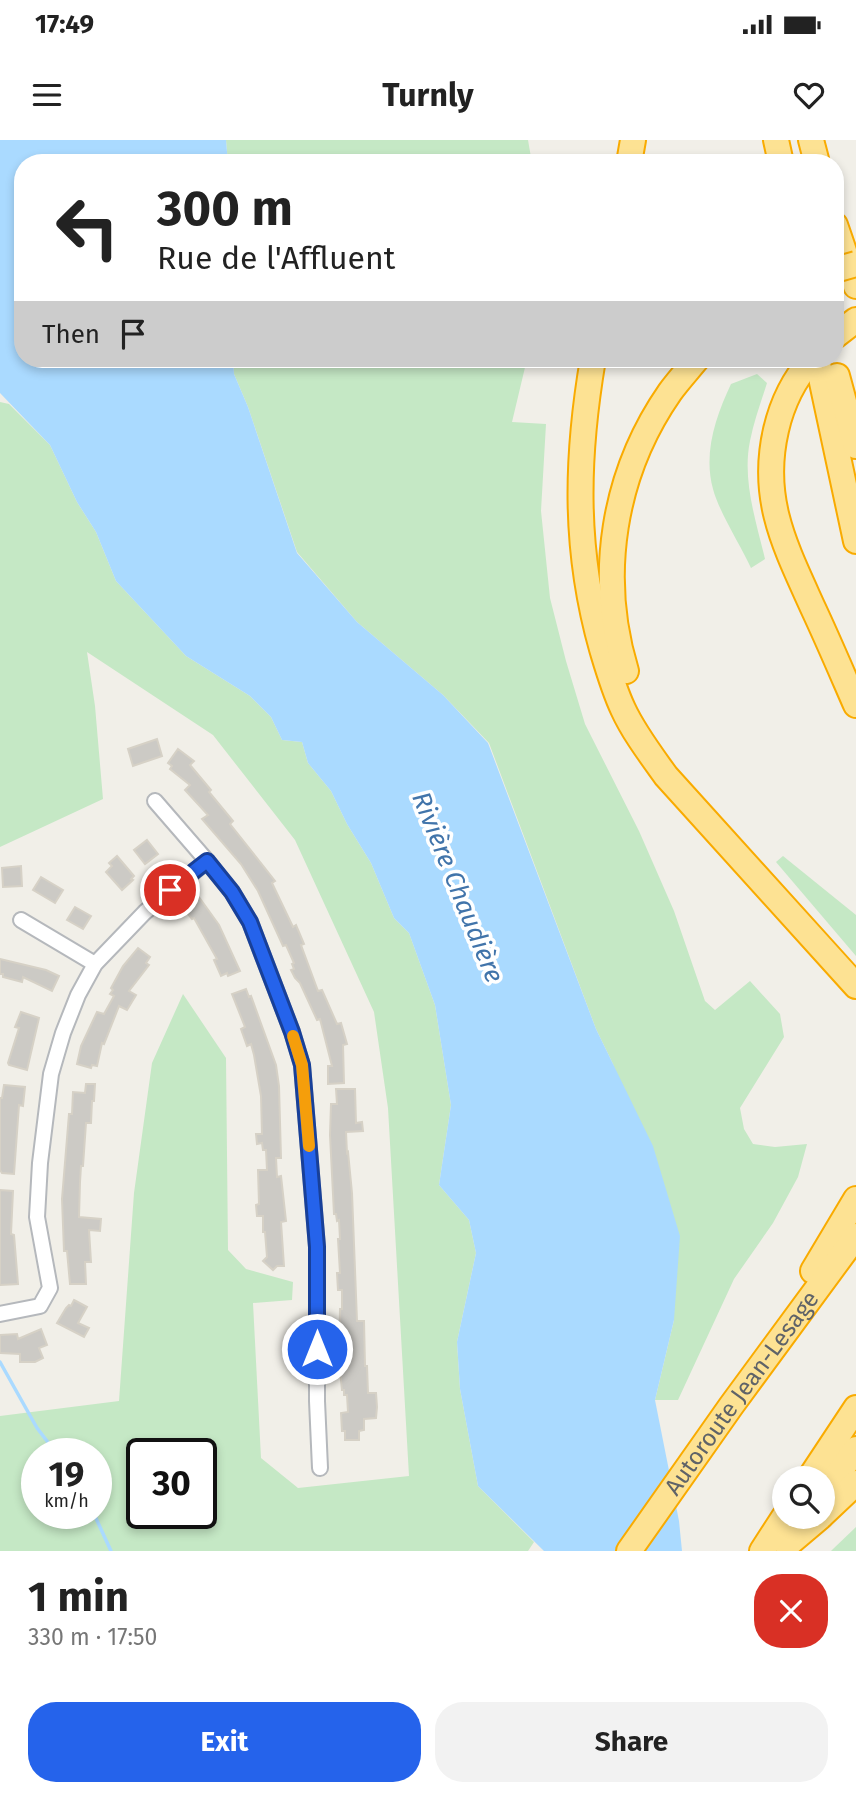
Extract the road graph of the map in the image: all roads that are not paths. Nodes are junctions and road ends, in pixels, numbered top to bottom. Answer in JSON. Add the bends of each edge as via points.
{"nodes":[{"id":1,"x":844,"y":251,"type":"edge"},
{"id":2,"x":856,"y":286,"type":"edge"},
{"id":3,"x":592,"y":368,"type":"edge"},
{"id":4,"x":690,"y":368,"type":"edge"},
{"id":5,"x":805,"y":368,"type":"edge"},
{"id":6,"x":819,"y":368,"type":"edge"},
{"id":7,"x":834,"y":368,"type":"edge"},
{"id":8,"x":856,"y":446,"type":"edge"},
{"id":9,"x":856,"y":541,"type":"edge"},
{"id":10,"x":856,"y":705,"type":"edge"},
{"id":11,"x":155,"y":801,"type":"dead end"},
{"id":12,"x":207,"y":861,"type":"junction"},
{"id":13,"x":21,"y":920,"type":"dead end"},
{"id":14,"x":835,"y":962,"type":"junction"},
{"id":15,"x":95,"y":964,"type":"junction"},
{"id":16,"x":856,"y":986,"type":"edge"},
{"id":17,"x":856,"y":1199,"type":"edge"},
{"id":18,"x":856,"y":1236,"type":"edge"},
{"id":19,"x":0,"y":1314,"type":"edge"},
{"id":20,"x":731,"y":1406,"type":"junction"},
{"id":21,"x":856,"y":1408,"type":"edge"},
{"id":22,"x":856,"y":1450,"type":"edge"},
{"id":23,"x":818,"y":1466,"type":"edge"},
{"id":24,"x":320,"y":1468,"type":"dead end"},
{"id":25,"x":835,"y":1478,"type":"edge"},
{"id":26,"x":856,"y":1483,"type":"edge"},
{"id":27,"x":835,"y":1503,"type":"edge"},
{"id":28,"x":776,"y":1529,"type":"edge"},
{"id":29,"x":798,"y":1529,"type":"edge"},
{"id":30,"x":806,"y":1529,"type":"edge"},
{"id":31,"x":784,"y":1548,"type":"edge"},
{"id":32,"x":629,"y":1551,"type":"edge"},
{"id":33,"x":762,"y":1551,"type":"edge"}],
"edges":[{"from":1,"to":2,"type":"highway"},
{"from":3,"to":14,"type":"highway","via":[[581,444],[579,515],[594,622],[618,697],[632,727],[666,776]]},
{"from":4,"to":14,"type":"highway","via":[[644,435],[618,507],[610,572],[619,650],[643,717],[672,764]]},
{"from":5,"to":10,"type":"highway","via":[[780,413],[770,491],[785,545]]},
{"from":6,"to":9,"type":"highway"},
{"from":7,"to":8,"type":"highway"},
{"from":11,"to":12,"type":"street"},
{"from":12,"to":15,"type":"street","via":[[145,912]]},
{"from":12,"to":24,"type":"street","via":[[250,922],[302,1065],[317,1247]]},
{"from":13,"to":15,"type":"street"},
{"from":14,"to":16,"type":"highway"},
{"from":15,"to":19,"type":"street","via":[[78,995],[51,1074],[37,1217],[50,1289],[40,1306]]},
{"from":17,"to":20,"type":"highway"},
{"from":18,"to":20,"type":"highway","name":"Autoroute Jean-Lesage"},
{"from":20,"to":32,"type":"highway","name":"Autoroute Jean-Lesage"},
{"from":21,"to":23,"type":"highway"},
{"from":22,"to":25,"type":"highway"},
{"from":26,"to":27,"type":"highway"},
{"from":28,"to":33,"type":"highway"},
{"from":29,"to":31,"type":"highway"},
{"from":30,"to":31,"type":"highway"}]}
